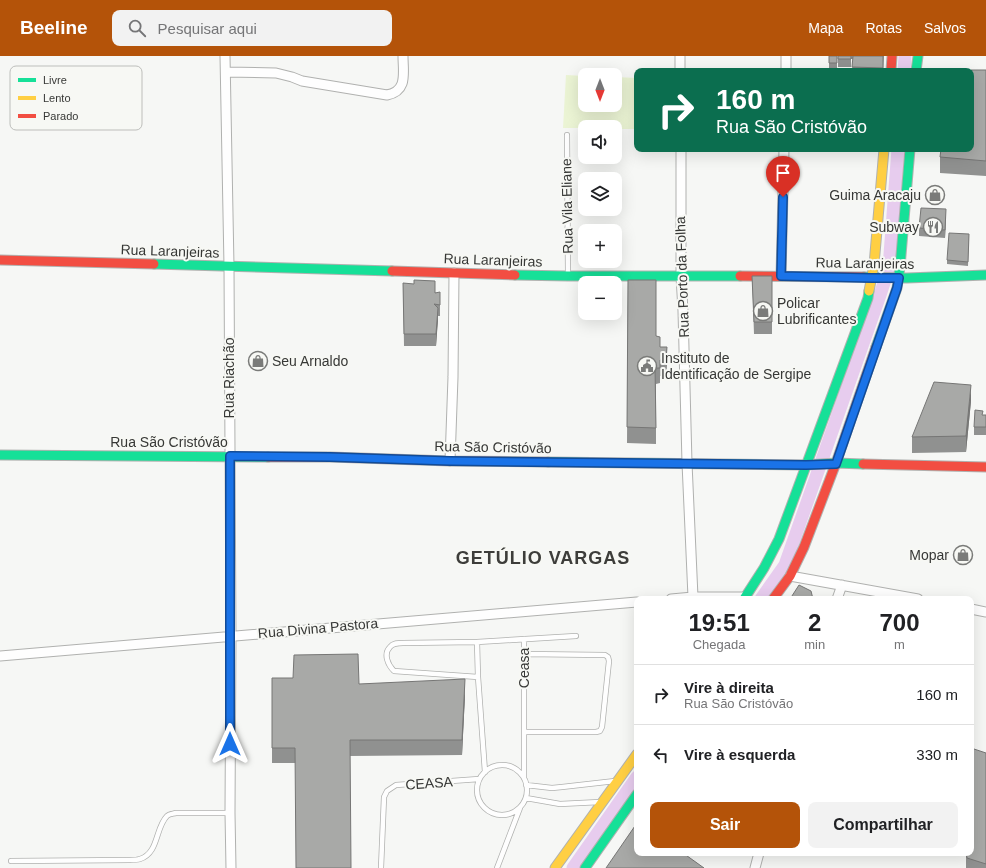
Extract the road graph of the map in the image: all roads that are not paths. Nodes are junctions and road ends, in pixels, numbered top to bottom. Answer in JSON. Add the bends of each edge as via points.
{"nodes":[{"id":1,"x":225,"y":56,"type":"edge"},
{"id":2,"x":403,"y":56,"type":"edge"},
{"id":3,"x":680,"y":56,"type":"edge"},
{"id":4,"x":786,"y":56,"type":"edge"},
{"id":5,"x":892,"y":56,"type":"edge"},
{"id":6,"x":918,"y":56,"type":"edge"},
{"id":7,"x":680,"y":68,"type":"edge"},
{"id":8,"x":786,"y":68,"type":"edge"},
{"id":9,"x":891,"y":68,"type":"edge"},
{"id":10,"x":916,"y":68,"type":"edge"},
{"id":11,"x":226,"y":72,"type":"junction"},
{"id":12,"x":567,"y":135,"type":"dead end"},
{"id":13,"x":680,"y":152,"type":"edge"},
{"id":14,"x":784,"y":152,"type":"edge"},
{"id":15,"x":884,"y":152,"type":"edge"},
{"id":16,"x":910,"y":152,"type":"edge"},
{"id":17,"x":0,"y":260,"type":"edge"},
{"id":18,"x":229,"y":266,"type":"junction"},
{"id":19,"x":454,"y":273,"type":"junction"},
{"id":20,"x":985,"y":274,"type":"edge"},
{"id":21,"x":568,"y":276,"type":"junction"},
{"id":22,"x":681,"y":276,"type":"junction"},
{"id":23,"x":781,"y":276,"type":"junction"},
{"id":24,"x":874,"y":278,"type":"junction"},
{"id":25,"x":896,"y":278,"type":"junction"},
{"id":26,"x":0,"y":455,"type":"edge"},
{"id":27,"x":230,"y":456,"type":"junction"},
{"id":28,"x":450,"y":461,"type":"junction"},
{"id":29,"x":687,"y":464,"type":"junction"},
{"id":30,"x":835,"y":464,"type":"junction"},
{"id":31,"x":807,"y":465,"type":"junction"},
{"id":32,"x":986,"y":467,"type":"edge"},
{"id":33,"x":790,"y":576,"type":"junction"},
{"id":34,"x":842,"y":585,"type":"junction"},
{"id":35,"x":693,"y":596,"type":"edge"},
{"id":36,"x":746,"y":596,"type":"edge"},
{"id":37,"x":775,"y":596,"type":"edge"},
{"id":38,"x":838,"y":596,"type":"edge"},
{"id":39,"x":902,"y":596,"type":"edge"},
{"id":40,"x":634,"y":602,"type":"edge"},
{"id":41,"x":974,"y":610,"type":"edge"},
{"id":42,"x":986,"y":612,"type":"edge"},
{"id":43,"x":231,"y":636,"type":"junction"},
{"id":44,"x":576,"y":636,"type":"dead end"},
{"id":45,"x":524,"y":639,"type":"junction"},
{"id":46,"x":477,"y":642,"type":"junction"},
{"id":47,"x":524,"y":654,"type":"junction"},
{"id":48,"x":0,"y":656,"type":"edge"},
{"id":49,"x":478,"y":677,"type":"junction"},
{"id":50,"x":524,"y":732,"type":"junction"},
{"id":51,"x":634,"y":758,"type":"edge"},
{"id":52,"x":485,"y":772,"type":"junction"},
{"id":53,"x":524,"y":778,"type":"junction"},
{"id":54,"x":479,"y":780,"type":"junction"},
{"id":55,"x":619,"y":780,"type":"junction"},
{"id":56,"x":526,"y":785,"type":"junction"},
{"id":57,"x":526,"y":798,"type":"junction"},
{"id":58,"x":634,"y":798,"type":"edge"},
{"id":59,"x":602,"y":802,"type":"junction"},
{"id":60,"x":521,"y":806,"type":"junction"},
{"id":61,"x":230,"y":812,"type":"junction"},
{"id":62,"x":758,"y":856,"type":"edge"},
{"id":63,"x":11,"y":861,"type":"dead end"},
{"id":64,"x":231,"y":868,"type":"edge"},
{"id":65,"x":381,"y":868,"type":"edge"},
{"id":66,"x":496,"y":868,"type":"edge"},
{"id":67,"x":555,"y":868,"type":"edge"},
{"id":68,"x":585,"y":868,"type":"edge"},
{"id":69,"x":755,"y":868,"type":"edge"}],
"edges":[{"from":1,"to":11,"type":"street","name":"Rua Riachão"},
{"from":2,"to":11,"type":"street","via":[[401,87],[393,94],[387,95],[302,81],[276,73]]},
{"from":3,"to":7,"type":"street"},
{"from":4,"to":8,"type":"street"},
{"from":5,"to":9,"type":"main road"},
{"from":6,"to":10,"type":"main road"},
{"from":11,"to":18,"type":"street","name":"Rua Riachão"},
{"from":12,"to":21,"type":"lane","name":"Rua Vila Eliane"},
{"from":13,"to":22,"type":"street","name":"Rua Porto da Folha"},
{"from":14,"to":23,"type":"street"},
{"from":15,"to":24,"type":"main road"},
{"from":16,"to":25,"type":"main road"},
{"from":17,"to":18,"type":"main road","name":"Rua Laranjeiras"},
{"from":18,"to":19,"type":"main road","name":"Rua Laranjeiras"},
{"from":18,"to":27,"type":"street","name":"Rua Riachão"},
{"from":19,"to":21,"type":"main road","name":"Rua Laranjeiras"},
{"from":19,"to":28,"type":"street"},
{"from":20,"to":25,"type":"main road","name":"Rua Laranjeiras"},
{"from":21,"to":22,"type":"main road","name":"Rua Laranjeiras"},
{"from":22,"to":23,"type":"main road","name":"Rua Laranjeiras"},
{"from":22,"to":29,"type":"street","name":"Rua Porto da Folha"},
{"from":23,"to":24,"type":"main road","name":"Rua Laranjeiras"},
{"from":24,"to":25,"type":"main road","name":"Rua Laranjeiras"},
{"from":24,"to":31,"type":"main road"},
{"from":25,"to":30,"type":"main road","via":[[897,288]]},
{"from":26,"to":27,"type":"main road","name":"Rua São Cristóvão"},
{"from":27,"to":28,"type":"main road","name":"Rua São Cristóvão"},
{"from":27,"to":43,"type":"street","name":"Rua Riachão"},
{"from":28,"to":29,"type":"main road","name":"Rua São Cristóvão"},
{"from":29,"to":31,"type":"main road","name":"Rua São Cristóvão"},
{"from":29,"to":35,"type":"street","name":"Rua Porto da Folha"},
{"from":30,"to":31,"type":"main road","name":"Rua São Cristóvão"},
{"from":30,"to":32,"type":"main road","name":"Rua São Cristóvão"},
{"from":30,"to":33,"type":"main road","via":[[804,547]]},
{"from":31,"to":36,"type":"main road","via":[[779,538]]},
{"from":33,"to":34,"type":"street"},
{"from":33,"to":37,"type":"main road"},
{"from":34,"to":38,"type":"street"},
{"from":34,"to":39,"type":"street"},
{"from":40,"to":43,"type":"street","name":"Rua Divina Pastora"},
{"from":41,"to":42,"type":"street"},
{"from":43,"to":48,"type":"street","name":"Rua Divina Pastora"},
{"from":43,"to":61,"type":"street","name":"Rua Riachão"},
{"from":44,"to":45,"type":"lane"},
{"from":45,"to":46,"type":"lane","name":"Ceasa"},
{"from":45,"to":47,"type":"lane","name":"Ceasa"},
{"from":46,"to":49,"type":"lane"},
{"from":46,"to":49,"type":"lane","name":"Ceasa","via":[[395,644],[389,647],[387,655],[394,671]]},
{"from":47,"to":50,"type":"lane","name":"Ceasa"},
{"from":47,"to":50,"type":"lane","via":[[605,655],[609,661],[600,731]]},
{"from":49,"to":52,"type":"lane"},
{"from":50,"to":53,"type":"lane","name":"Ceasa"},
{"from":51,"to":55,"type":"main road"},
{"from":52,"to":53,"type":"lane","via":[[494,766],[504,765],[518,771]]},
{"from":52,"to":54,"type":"lane"},
{"from":53,"to":56,"type":"lane","name":"Ceasa"},
{"from":54,"to":60,"type":"lane","via":[[478,798],[488,812],[512,814]]},
{"from":54,"to":65,"type":"lane","name":"CEASA","via":[[396,785],[387,791],[384,797]]},
{"from":55,"to":56,"type":"lane","via":[[552,788]]},
{"from":55,"to":59,"type":"main road"},
{"from":56,"to":57,"type":"lane","name":"Ceasa"},
{"from":57,"to":59,"type":"lane","via":[[560,804]]},
{"from":57,"to":60,"type":"lane"},
{"from":58,"to":68,"type":"main road"},
{"from":59,"to":67,"type":"main road"},
{"from":60,"to":66,"type":"lane"},
{"from":61,"to":63,"type":"lane","via":[[176,812],[168,815],[163,821],[155,845],[141,859]]},
{"from":61,"to":64,"type":"street","name":"Rua Riachão"},
{"from":62,"to":69,"type":"street"}]}
